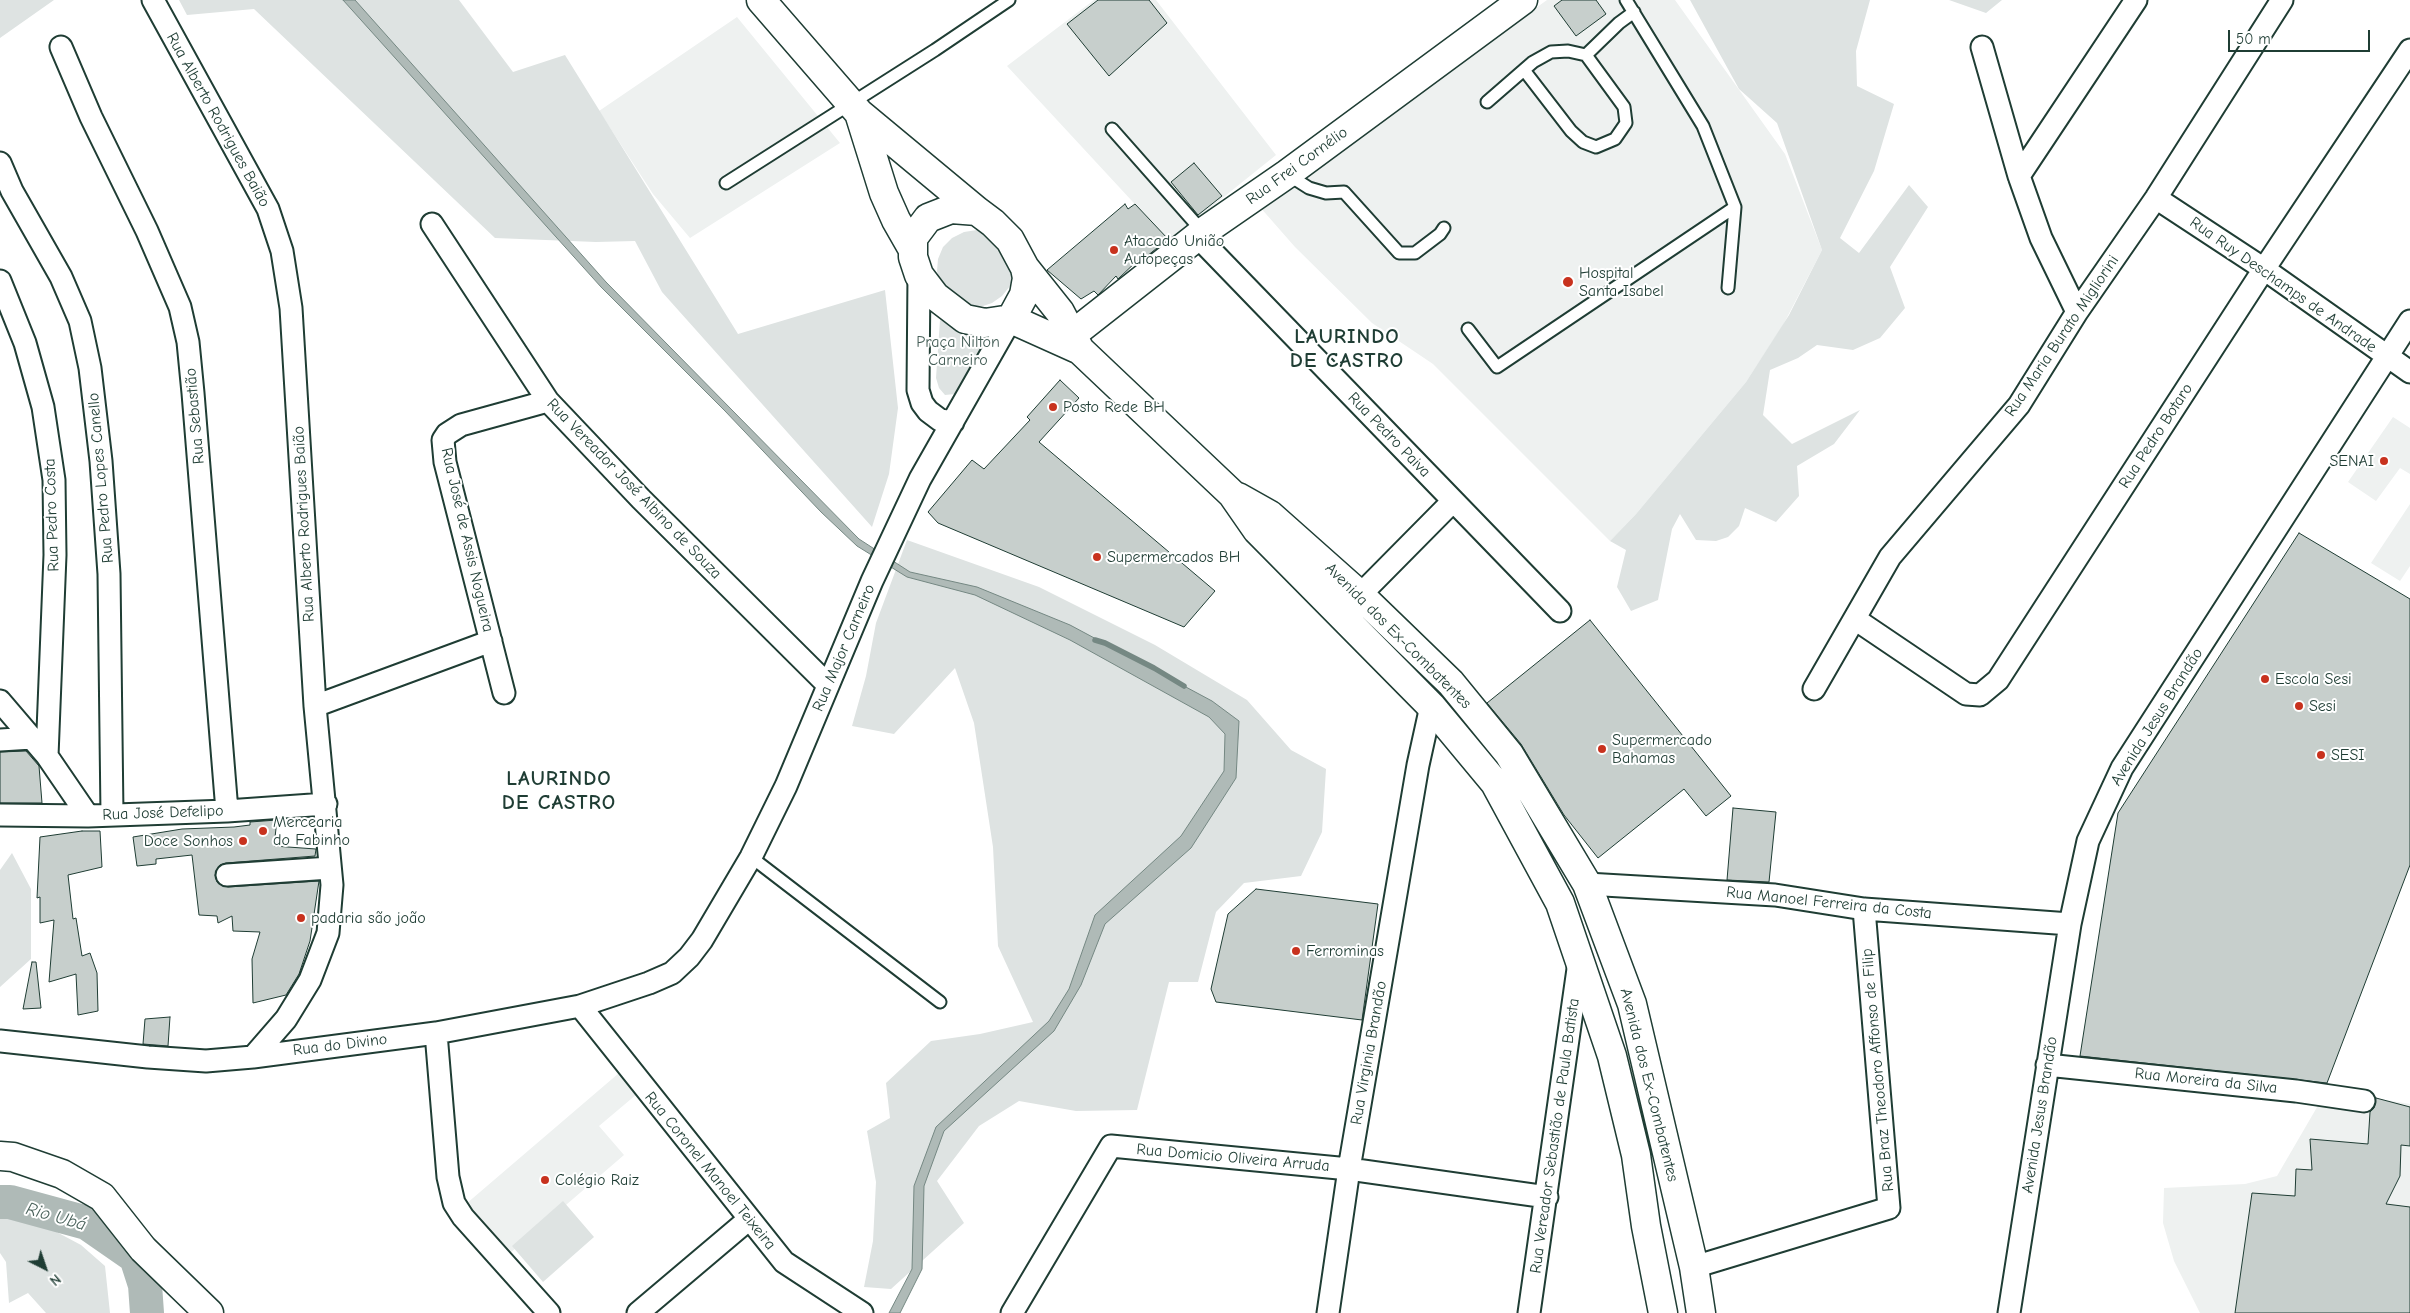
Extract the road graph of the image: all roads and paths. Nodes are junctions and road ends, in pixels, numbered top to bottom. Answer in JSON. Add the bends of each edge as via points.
{"nodes":[{"id":1,"x":153,"y":0,"type":"edge"},
{"id":2,"x":760,"y":0,"type":"edge"},
{"id":3,"x":1009,"y":0,"type":"edge"},
{"id":4,"x":1523,"y":0,"type":"edge"},
{"id":5,"x":1626,"y":0,"type":"edge"},
{"id":6,"x":2136,"y":0,"type":"edge"},
{"id":7,"x":2282,"y":0,"type":"edge"},
{"id":8,"x":1634,"y":12,"type":"junction"},
{"id":9,"x":61,"y":47,"type":"dead end"},
{"id":10,"x":1982,"y":47,"type":"dead end"},
{"id":11,"x":2410,"y":50,"type":"edge"},
{"id":12,"x":1586,"y":54,"type":"junction"},
{"id":13,"x":1524,"y":70,"type":"junction"},
{"id":14,"x":1486,"y":102,"type":"dead end"},
{"id":15,"x":855,"y":108,"type":"junction"},
{"id":16,"x":1112,"y":128,"type":"dead end"},
{"id":17,"x":0,"y":164,"type":"edge"},
{"id":18,"x":1287,"y":174,"type":"junction"},
{"id":19,"x":2019,"y":176,"type":"junction"},
{"id":20,"x":726,"y":183,"type":"dead end"},
{"id":21,"x":2156,"y":198,"type":"junction"},
{"id":22,"x":1735,"y":207,"type":"junction"},
{"id":23,"x":977,"y":211,"type":"junction"},
{"id":24,"x":432,"y":224,"type":"dead end"},
{"id":25,"x":1444,"y":228,"type":"dead end"},
{"id":26,"x":1200,"y":234,"type":"junction"},
{"id":27,"x":912,"y":248,"type":"junction"},
{"id":28,"x":1025,"y":268,"type":"junction"},
{"id":29,"x":2264,"y":269,"type":"junction"},
{"id":30,"x":919,"y":275,"type":"junction"},
{"id":31,"x":0,"y":281,"type":"edge"},
{"id":32,"x":1728,"y":288,"type":"dead end"},
{"id":33,"x":2077,"y":312,"type":"junction"},
{"id":34,"x":1011,"y":319,"type":"junction"},
{"id":35,"x":2410,"y":321,"type":"edge"},
{"id":36,"x":1468,"y":329,"type":"dead end"},
{"id":37,"x":1073,"y":331,"type":"junction"},
{"id":38,"x":2387,"y":356,"type":"junction"},
{"id":39,"x":2410,"y":372,"type":"edge"},
{"id":40,"x":548,"y":401,"type":"junction"},
{"id":41,"x":953,"y":422,"type":"junction"},
{"id":42,"x":1232,"y":494,"type":"junction"},
{"id":43,"x":1453,"y":501,"type":"junction"},
{"id":44,"x":1360,"y":595,"type":"junction"},
{"id":45,"x":1560,"y":611,"type":"dead end"},
{"id":46,"x":1855,"y":619,"type":"junction"},
{"id":47,"x":491,"y":641,"type":"junction"},
{"id":48,"x":827,"y":684,"type":"junction"},
{"id":49,"x":1814,"y":689,"type":"dead end"},
{"id":50,"x":504,"y":692,"type":"dead end"},
{"id":51,"x":0,"y":701,"type":"edge"},
{"id":52,"x":315,"y":706,"type":"junction"},
{"id":53,"x":1431,"y":706,"type":"junction"},
{"id":54,"x":32,"y":738,"type":"junction"},
{"id":55,"x":0,"y":740,"type":"edge"},
{"id":56,"x":47,"y":756,"type":"junction"},
{"id":57,"x":326,"y":804,"type":"junction"},
{"id":58,"x":227,"y":811,"type":"junction"},
{"id":59,"x":112,"y":814,"type":"junction"},
{"id":60,"x":0,"y":815,"type":"edge"},
{"id":61,"x":88,"y":816,"type":"junction"},
{"id":62,"x":750,"y":857,"type":"junction"},
{"id":63,"x":330,"y":868,"type":"junction"},
{"id":64,"x":227,"y":875,"type":"dead end"},
{"id":65,"x":1587,"y":884,"type":"junction"},
{"id":66,"x":1864,"y":909,"type":"junction"},
{"id":67,"x":2070,"y":924,"type":"junction"},
{"id":68,"x":1580,"y":960,"type":"junction"},
{"id":69,"x":672,"y":973,"type":"joint"},
{"id":70,"x":940,"y":1002,"type":"dead end"},
{"id":71,"x":580,"y":1006,"type":"junction"},
{"id":72,"x":436,"y":1033,"type":"junction"},
{"id":73,"x":0,"y":1041,"type":"edge"},
{"id":74,"x":253,"y":1057,"type":"junction"},
{"id":75,"x":2047,"y":1065,"type":"junction"},
{"id":76,"x":2364,"y":1101,"type":"dead end"},
{"id":77,"x":0,"y":1156,"type":"edge"},
{"id":78,"x":1349,"y":1169,"type":"junction"},
{"id":79,"x":1547,"y":1197,"type":"junction"},
{"id":80,"x":748,"y":1220,"type":"junction"},
{"id":81,"x":1694,"y":1267,"type":"junction"},
{"id":82,"x":209,"y":1313,"type":"edge"},
{"id":83,"x":549,"y":1313,"type":"edge"},
{"id":84,"x":638,"y":1313,"type":"edge"},
{"id":85,"x":862,"y":1313,"type":"edge"},
{"id":86,"x":1012,"y":1313,"type":"edge"},
{"id":87,"x":1328,"y":1313,"type":"edge"},
{"id":88,"x":1529,"y":1313,"type":"edge"},
{"id":89,"x":1663,"y":1313,"type":"edge"},
{"id":90,"x":1701,"y":1313,"type":"edge"},
{"id":91,"x":2009,"y":1313,"type":"edge"}],
"edges":[{"from":1,"to":52,"type":"street","name":"Rua Alberto Rodrigues Baião","via":[[252,177],[268,209],[282,251],[291,308]]},
{"from":2,"to":15,"type":"main road"},
{"from":3,"to":15,"type":"lane"},
{"from":4,"to":18,"type":"main road","name":"Rua Frei Cornélio"},
{"from":5,"to":8,"type":"lane"},
{"from":6,"to":19,"type":"street"},
{"from":7,"to":21,"type":"street","name":"Rua Maria Burato Migliorini"},
{"from":8,"to":12,"type":"lane"},
{"from":8,"to":22,"type":"lane","via":[[1703,126]]},
{"from":9,"to":58,"type":"street","name":"Rua Sebastião","via":[[90,117],[147,231],[180,307],[188,342]]},
{"from":10,"to":19,"type":"street"},
{"from":11,"to":29,"type":"street","name":"Rua Pedro Botaro"},
{"from":12,"to":13,"type":"lane","via":[[1551,52]]},
{"from":12,"to":13,"type":"lane","via":[[1624,107],[1626,124],[1615,139],[1596,147],[1583,142],[1571,131]]},
{"from":13,"to":14,"type":"lane"},
{"from":15,"to":20,"type":"lane"},
{"from":15,"to":23,"type":"main road"},
{"from":15,"to":27,"type":"main road","via":[[884,193]]},
{"from":16,"to":26,"type":"lane"},
{"from":17,"to":59,"type":"street","name":"Rua Pedro Lopes Canello","via":[[65,286],[80,321],[90,368],[101,460],[109,574]]},
{"from":18,"to":25,"type":"lane","via":[[1309,188],[1326,193],[1344,192],[1399,253],[1415,253]]},
{"from":18,"to":26,"type":"main road","name":"Rua Frei Cornélio"},
{"from":19,"to":33,"type":"street","via":[[2041,238]]},
{"from":21,"to":29,"type":"street","name":"Rua Ruy Deschamps de Andrade"},
{"from":21,"to":33,"type":"street","name":"Rua Maria Burato Migliorini"},
{"from":22,"to":32,"type":"lane"},
{"from":22,"to":36,"type":"lane","via":[[1497,366]]},
{"from":23,"to":27,"type":"main road","via":[[951,209],[928,218],[913,238]]},
{"from":23,"to":28,"type":"main road","via":[[1010,240]]},
{"from":24,"to":40,"type":"street","name":"Rua Vereador José Albino de Souza"},
{"from":26,"to":37,"type":"main road","name":"Rua Frei Cornélio"},
{"from":26,"to":43,"type":"street","name":"Rua Pedro Paiva"},
{"from":27,"to":30,"type":"main road"},
{"from":28,"to":34,"type":"main road","via":[[1024,295]]},
{"from":28,"to":37,"type":"main road","name":"Avenida dos Ex-Combatentes"},
{"from":29,"to":38,"type":"street","name":"Rua Ruy Deschamps de Andrade"},
{"from":29,"to":46,"type":"street","name":"Rua Pedro Botaro","via":[[1998,680],[1980,695],[1966,694]]},
{"from":30,"to":34,"type":"main road","via":[[935,296],[965,319],[985,323]]},
{"from":30,"to":41,"type":"street","via":[[918,390],[928,411],[940,420]]},
{"from":31,"to":56,"type":"street","name":"Rua Pedro Costa","via":[[25,343],[43,407],[54,480],[55,555]]},
{"from":33,"to":46,"type":"street","name":"Rua Maria Burato Migliorini","via":[[2019,405],[1890,557]]},
{"from":34,"to":37,"type":"main road","name":"Avenida dos Ex-Combatentes"},
{"from":34,"to":41,"type":"street","name":"Rua Major Carneiro"},
{"from":35,"to":38,"type":"street","name":"Avenida Jesus Brandão"},
{"from":37,"to":42,"type":"main road","name":"Avenida dos Ex-Combatentes"},
{"from":38,"to":39,"type":"street","name":"Rua Ruy Deschamps de Andrade"},
{"from":38,"to":67,"type":"street","name":"Avenida Jesus Brandão","via":[[2122,768],[2088,841]]},
{"from":40,"to":47,"type":"street","name":"Rua José de Assis Nogueira","via":[[461,425],[443,440],[445,462]]},
{"from":40,"to":48,"type":"street","name":"Rua Vereador José Albino de Souza","via":[[641,499]]},
{"from":41,"to":48,"type":"street","name":"Rua Major Carneiro","via":[[891,539]]},
{"from":42,"to":44,"type":"main road","name":"Avenida dos Ex-Combatentes","via":[[1270,515]]},
{"from":42,"to":53,"type":"main road","name":"Avenida dos Ex-Combatentes","via":[[1257,530]]},
{"from":43,"to":44,"type":"street"},
{"from":43,"to":45,"type":"street","name":"Rua Pedro Paiva"},
{"from":44,"to":65,"type":"main road","name":"Avenida dos Ex-Combatentes","via":[[1450,683],[1509,754]]},
{"from":46,"to":49,"type":"street","name":"Rua Maria Burato Migliorini"},
{"from":47,"to":50,"type":"street","name":"Rua José de Assis Nogueira"},
{"from":47,"to":52,"type":"street"},
{"from":48,"to":62,"type":"street","name":"Rua Major Carneiro","via":[[786,786]]},
{"from":51,"to":54,"type":"street"},
{"from":52,"to":57,"type":"street","name":"Rua Alberto Rodrigues Baião"},
{"from":53,"to":68,"type":"main road","name":"Avenida dos Ex-Combatentes","via":[[1495,783],[1560,902]]},
{"from":53,"to":78,"type":"street","name":"Rua Virginia Brandão","via":[[1418,765]]},
{"from":54,"to":55,"type":"street"},
{"from":54,"to":56,"type":"street"},
{"from":56,"to":61,"type":"street"},
{"from":57,"to":58,"type":"street","name":"Rua José Defelipo"},
{"from":57,"to":63,"type":"street","name":"Rua Alberto Rodrigues Baião"},
{"from":58,"to":59,"type":"street","name":"Rua José Defelipo"},
{"from":59,"to":61,"type":"street","name":"Rua José Defelipo"},
{"from":60,"to":61,"type":"street","name":"Rua José Defelipo"},
{"from":62,"to":69,"type":"street","name":"Rua Major Carneiro","via":[[702,940]]},
{"from":62,"to":70,"type":"lane"},
{"from":63,"to":64,"type":"street"},
{"from":63,"to":74,"type":"street","name":"Rua Alberto Rodrigues Baião","via":[[332,885],[328,933],[310,980],[286,1018]]},
{"from":65,"to":66,"type":"street","name":"Rua Manoel Ferreira da Costa","via":[[1775,895]]},
{"from":65,"to":81,"type":"main road","name":"Avenida dos Ex-Combatentes","via":[[1632,1004]]},
{"from":66,"to":67,"type":"street","name":"Rua Manoel Ferreira da Costa"},
{"from":66,"to":81,"type":"street","name":"Rua Braz Theodoro Affonso de Filip","via":[[1889,1208]]},
{"from":67,"to":75,"type":"street","name":"Avenida Jesus Brandão"},
{"from":68,"to":79,"type":"street","name":"Rua Vereador Sebastião de Paula Batista"},
{"from":68,"to":89,"type":"main road","name":"Avenida dos Ex-Combatentes","via":[[1612,1056],[1636,1155]]},
{"from":69,"to":71,"type":"street","name":"Rua do Divino"},
{"from":71,"to":72,"type":"street","name":"Rua do Divino"},
{"from":71,"to":80,"type":"street","name":"Rua Coronel Manoel Teixeira"},
{"from":72,"to":74,"type":"street","name":"Rua do Divino"},
{"from":72,"to":83,"type":"street","via":[[448,1176],[454,1203]]},
{"from":73,"to":74,"type":"street","name":"Rua do Divino","via":[[206,1061]]},
{"from":75,"to":76,"type":"street","name":"Rua Moreira da Silva"},
{"from":75,"to":91,"type":"street","name":"Avenida Jesus Brandão"},
{"from":77,"to":82,"type":"main road","via":[[13,1157],[62,1174],[102,1197],[143,1249]]},
{"from":78,"to":79,"type":"street","name":"Rua Domicio Oliveira Arruda"},
{"from":78,"to":86,"type":"street","name":"Rua Domicio Oliveira Arruda","via":[[1111,1146]]},
{"from":78,"to":87,"type":"street","name":"Rua Virginia Brandão"},
{"from":79,"to":88,"type":"street","name":"Rua Vereador Sebastião de Paula Batista"},
{"from":80,"to":84,"type":"street"},
{"from":80,"to":85,"type":"street","name":"Rua Coronel Manoel Teixeira","via":[[784,1262]]},
{"from":81,"to":90,"type":"main road","name":"Avenida dos Ex-Combatentes"}]}
